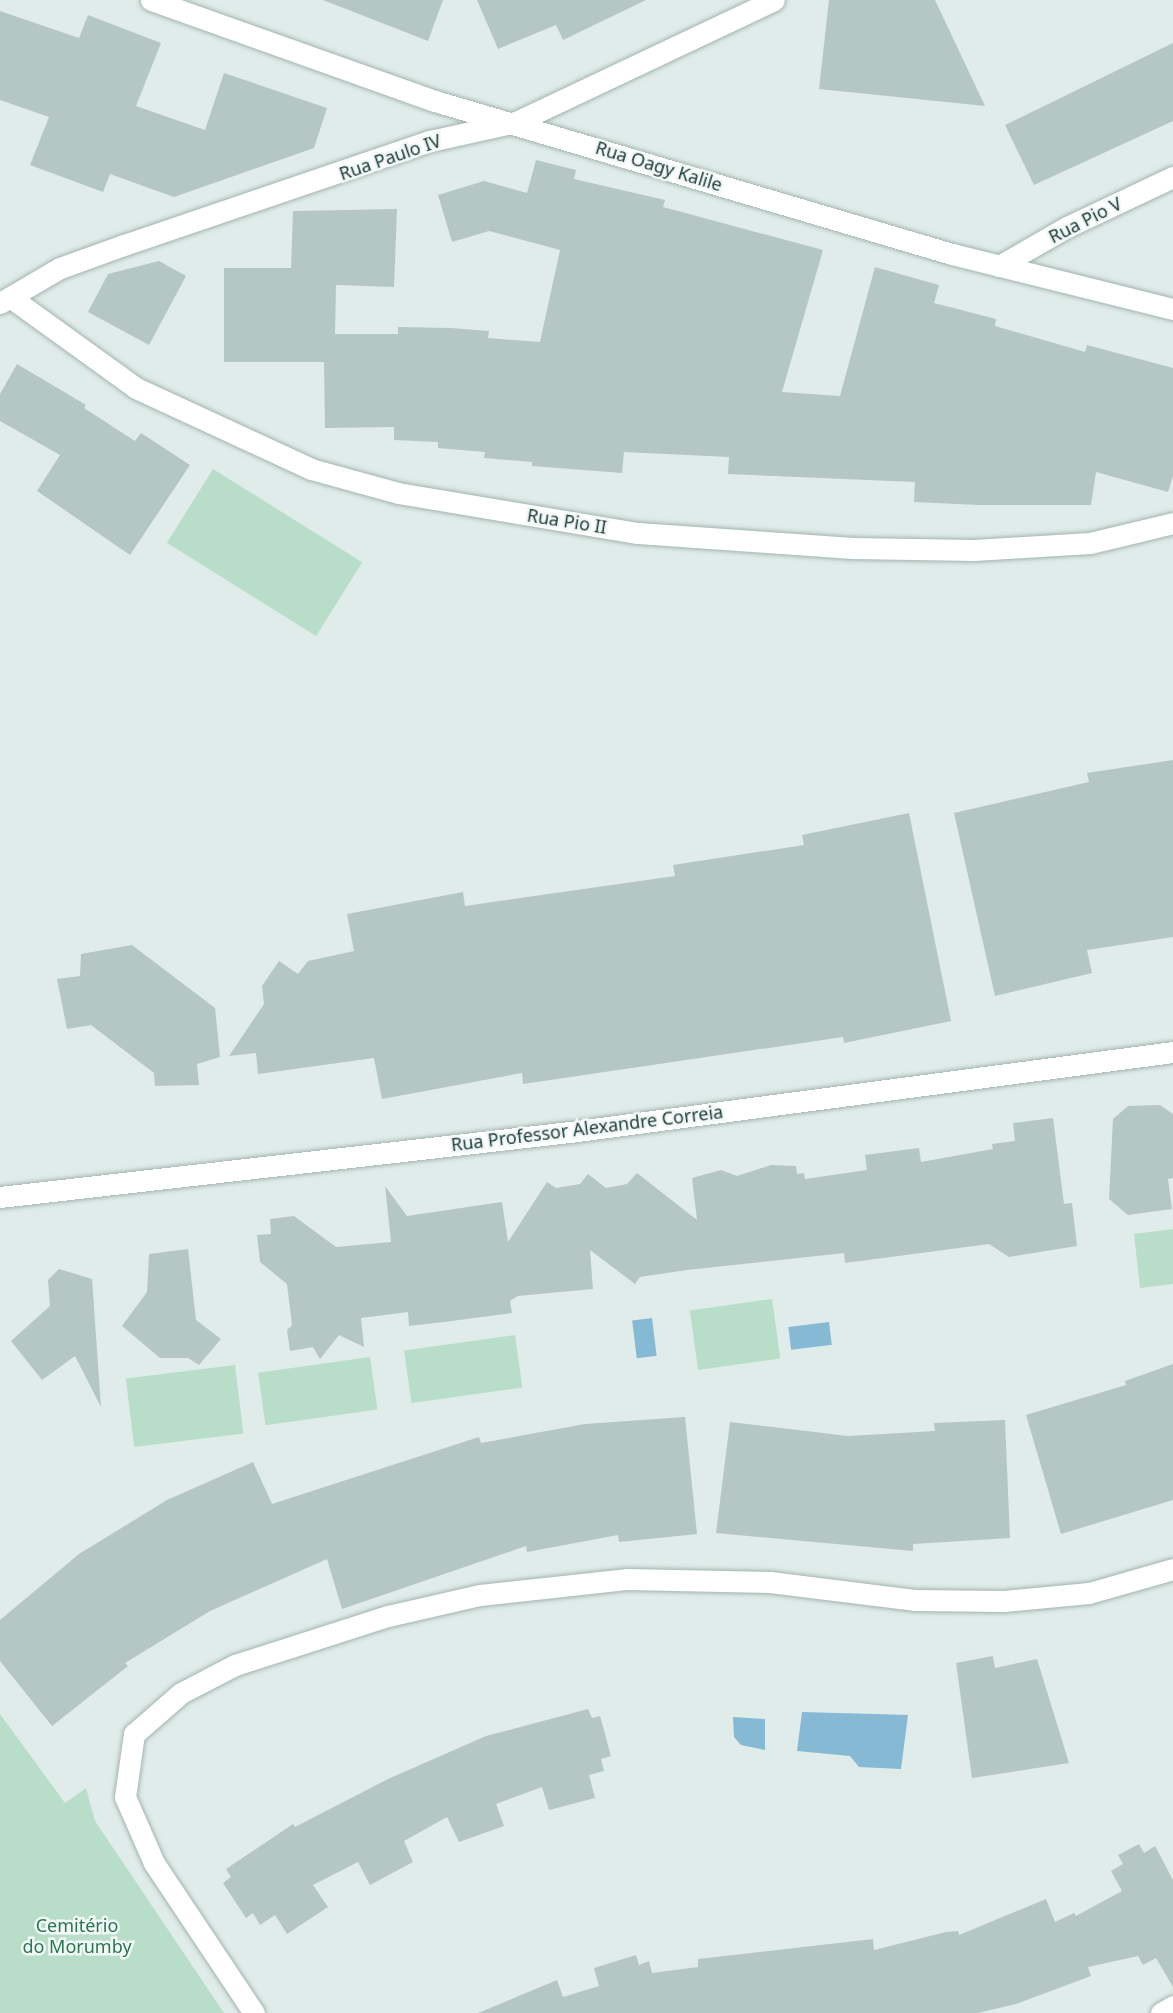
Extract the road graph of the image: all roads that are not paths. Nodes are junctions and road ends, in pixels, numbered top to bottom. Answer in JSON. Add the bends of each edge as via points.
{"nodes":[{"id":1,"x":151,"y":0,"type":"edge"},
{"id":2,"x":774,"y":0,"type":"edge"},
{"id":3,"x":516,"y":122,"type":"junction"},
{"id":4,"x":1173,"y":177,"type":"edge"},
{"id":5,"x":999,"y":266,"type":"junction"},
{"id":6,"x":5,"y":300,"type":"edge"},
{"id":7,"x":1173,"y":309,"type":"edge"},
{"id":8,"x":1173,"y":523,"type":"edge"},
{"id":9,"x":1173,"y":1052,"type":"edge"},
{"id":10,"x":0,"y":1197,"type":"edge"},
{"id":11,"x":1173,"y":1569,"type":"edge"},
{"id":12,"x":1173,"y":2006,"type":"edge"},
{"id":13,"x":254,"y":2013,"type":"edge"},
{"id":14,"x":1161,"y":2013,"type":"edge"}],
"edges":[{"from":1,"to":3,"type":"street","name":"Rua Oagy Kalile","via":[[435,101]]},
{"from":2,"to":3,"type":"street","name":"Rua Paulo IV"},
{"from":3,"to":5,"type":"street","name":"Rua Oagy Kalile"},
{"from":3,"to":6,"type":"street","name":"Rua Paulo IV","via":[[430,141],[124,245],[60,268]]},
{"from":4,"to":5,"type":"street","name":"Rua Pio V","via":[[1067,227]]},
{"from":5,"to":7,"type":"street","name":"Rua Oagy Kalile"},
{"from":6,"to":8,"type":"street","name":"Rua Pio II","via":[[136,388],[311,469],[398,493],[638,533],[852,548],[974,550],[1090,543]]},
{"from":9,"to":10,"type":"street","name":"Rua Professor Alexandre Correia","via":[[570,1132]]},
{"from":11,"to":13,"type":"street","via":[[1088,1592],[1004,1601],[914,1600],[770,1583],[628,1579],[480,1595],[388,1616],[235,1665],[181,1693],[134,1734],[125,1797],[154,1863]]},
{"from":12,"to":14,"type":"street"}]}
